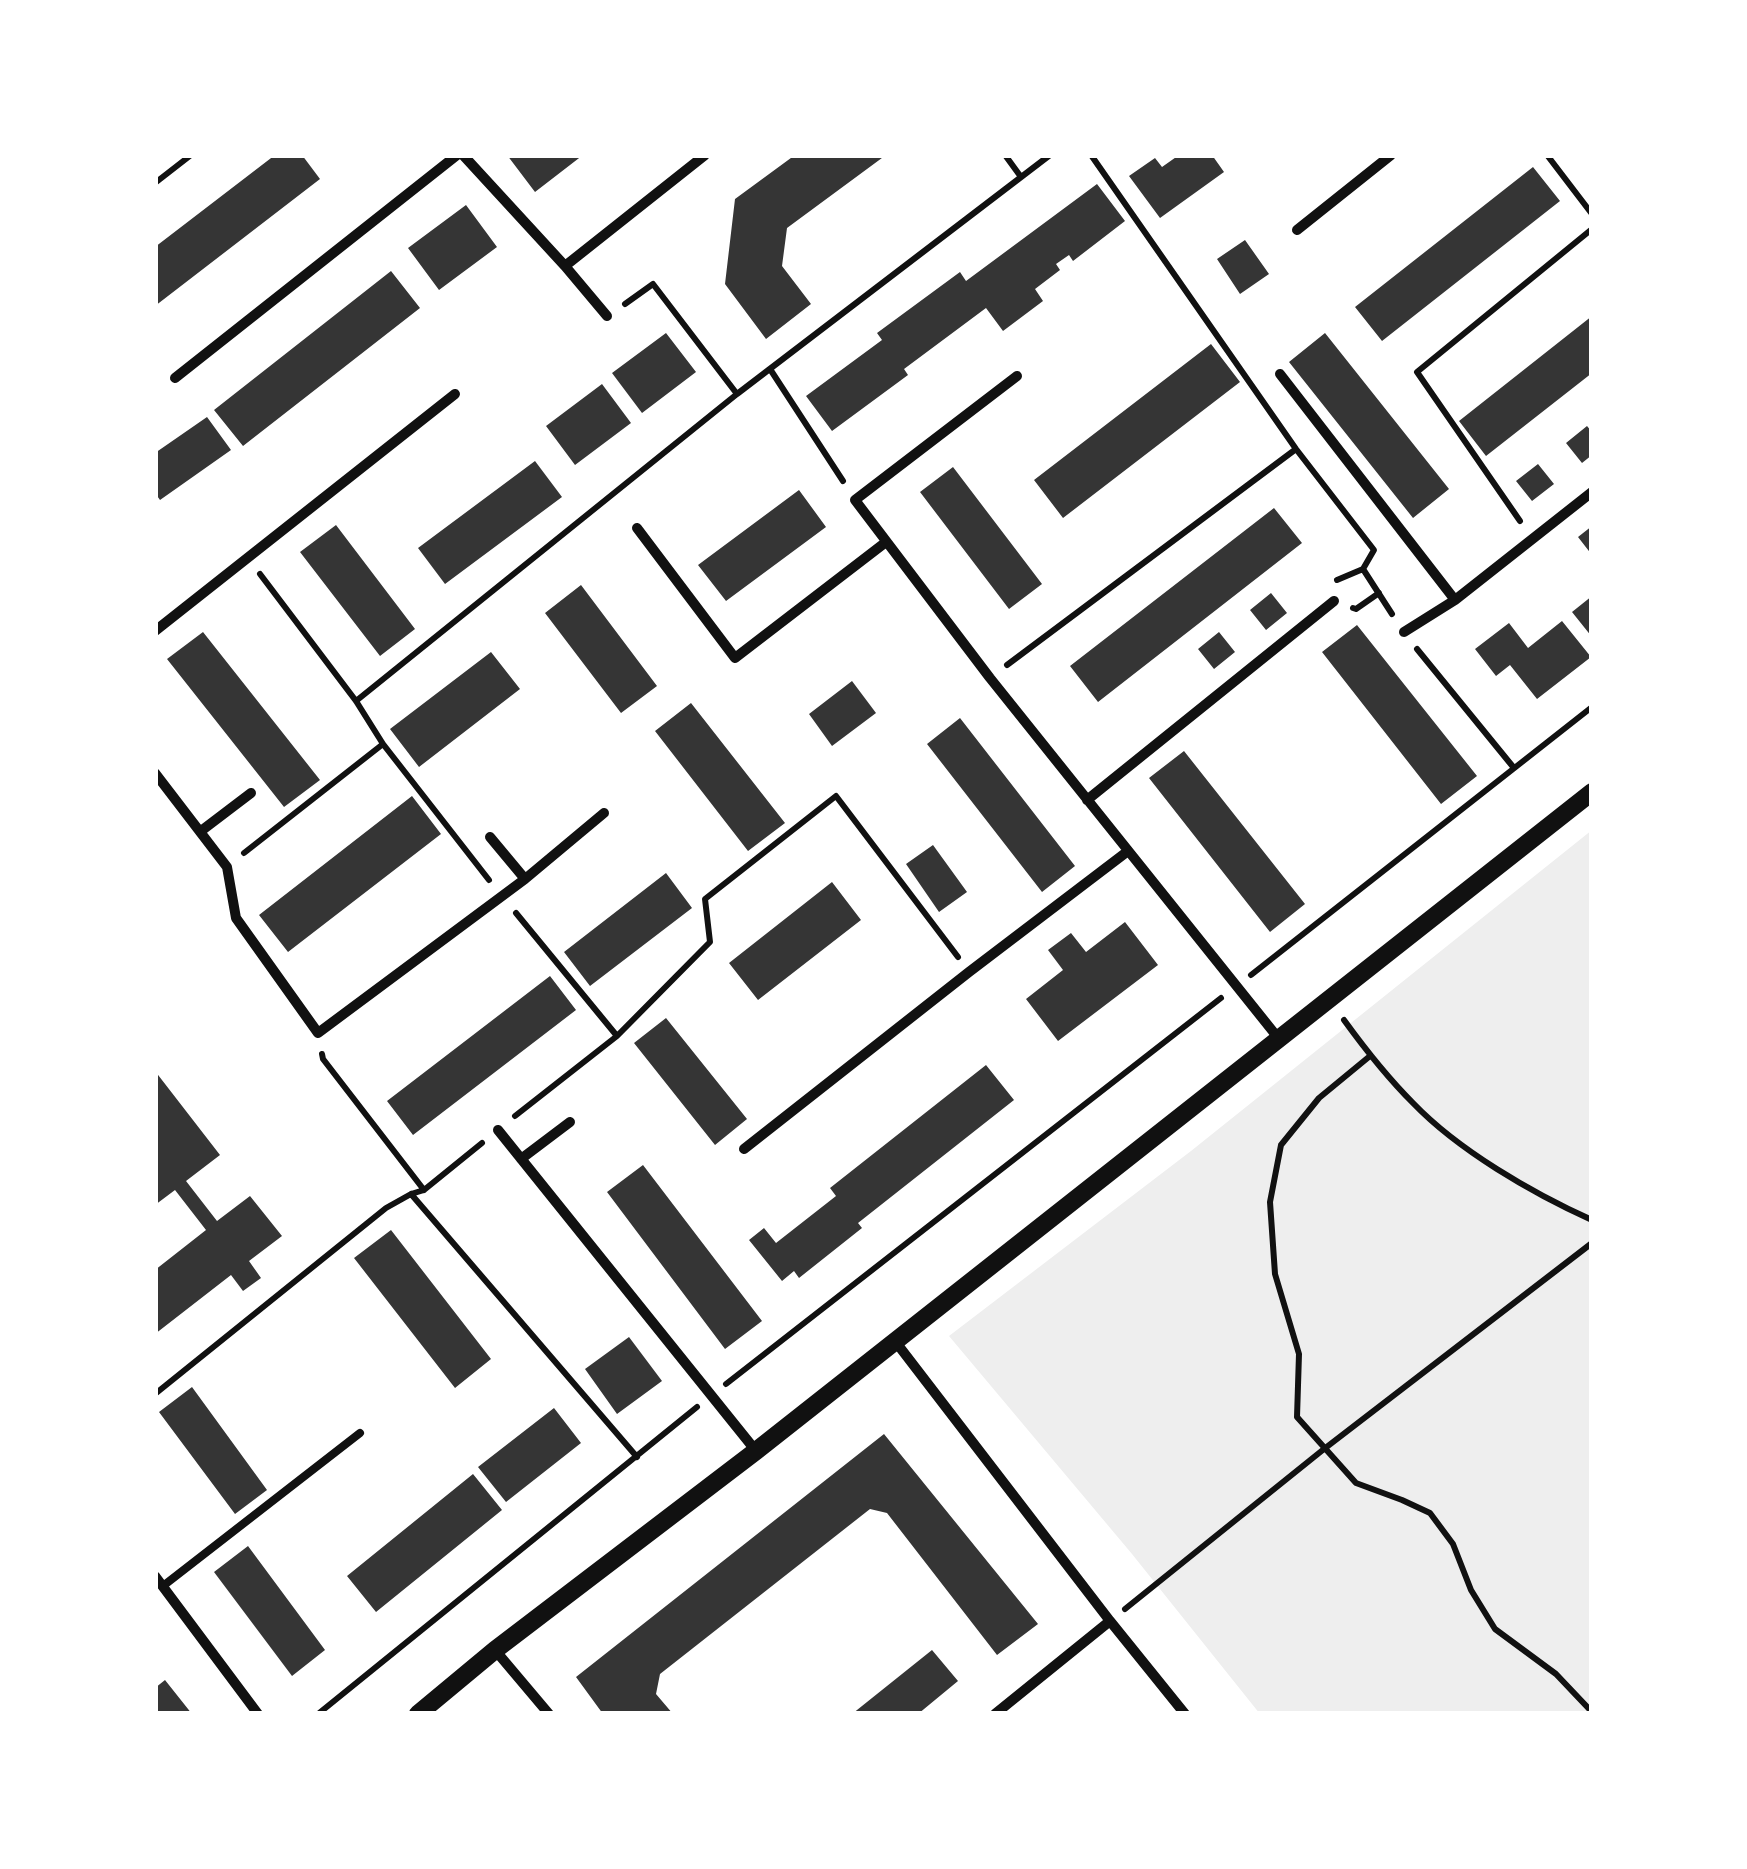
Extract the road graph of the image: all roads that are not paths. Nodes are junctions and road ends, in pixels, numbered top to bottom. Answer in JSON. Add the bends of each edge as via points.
{"nodes":[{"id":1,"x":460,"y":155,"type":"edge"},
{"id":2,"x":705,"y":155,"type":"edge"},
{"id":3,"x":1390,"y":155,"type":"edge"},
{"id":4,"x":1297,"y":230,"type":"dead end"},
{"id":5,"x":565,"y":266,"type":"junction"},
{"id":6,"x":608,"y":316,"type":"road end"},
{"id":7,"x":1280,"y":374,"type":"dead end"},
{"id":8,"x":1017,"y":376,"type":"dead end"},
{"id":9,"x":175,"y":378,"type":"dead end"},
{"id":10,"x":455,"y":394,"type":"dead end"},
{"id":11,"x":1592,"y":492,"type":"edge"},
{"id":12,"x":636,"y":528,"type":"dead end"},
{"id":13,"x":886,"y":542,"type":"junction"},
{"id":14,"x":1455,"y":600,"type":"junction"},
{"id":15,"x":1334,"y":602,"type":"dead end"},
{"id":16,"x":155,"y":631,"type":"edge"},
{"id":17,"x":1404,"y":632,"type":"road end"},
{"id":18,"x":156,"y":776,"type":"edge"},
{"id":19,"x":1592,"y":792,"type":"edge"},
{"id":20,"x":251,"y":793,"type":"dead end"},
{"id":21,"x":1087,"y":800,"type":"junction"},
{"id":22,"x":604,"y":813,"type":"dead end"},
{"id":23,"x":202,"y":830,"type":"junction"},
{"id":24,"x":490,"y":837,"type":"dead end"},
{"id":25,"x":1128,"y":851,"type":"junction"},
{"id":26,"x":525,"y":879,"type":"junction"},
{"id":27,"x":1280,"y":1039,"type":"junction"},
{"id":28,"x":570,"y":1122,"type":"dead end"},
{"id":29,"x":498,"y":1130,"type":"road end"},
{"id":30,"x":744,"y":1149,"type":"dead end"},
{"id":31,"x":521,"y":1159,"type":"junction"},
{"id":32,"x":896,"y":1341,"type":"junction"},
{"id":33,"x":360,"y":1434,"type":"dead end"},
{"id":34,"x":756,"y":1451,"type":"junction"},
{"id":35,"x":155,"y":1576,"type":"edge"},
{"id":36,"x":163,"y":1586,"type":"junction"},
{"id":37,"x":1110,"y":1621,"type":"junction"},
{"id":38,"x":496,"y":1650,"type":"junction"},
{"id":39,"x":258,"y":1714,"type":"edge"},
{"id":40,"x":418,"y":1714,"type":"edge"},
{"id":41,"x":549,"y":1714,"type":"edge"},
{"id":42,"x":995,"y":1714,"type":"edge"},
{"id":43,"x":1186,"y":1714,"type":"edge"}],
"edges":[{"from":1,"to":5,"type":"street"},
{"from":1,"to":9,"type":"street"},
{"from":2,"to":5,"type":"street"},
{"from":3,"to":4,"type":"street"},
{"from":5,"to":6,"type":"street"},
{"from":7,"to":14,"type":"street"},
{"from":8,"to":13,"type":"street","via":[[855,500]]},
{"from":10,"to":16,"type":"street"},
{"from":11,"to":14,"type":"street"},
{"from":12,"to":13,"type":"street","via":[[735,658]]},
{"from":13,"to":21,"type":"street"},
{"from":14,"to":17,"type":"street"},
{"from":15,"to":21,"type":"street"},
{"from":18,"to":23,"type":"street"},
{"from":19,"to":27,"type":"street"},
{"from":20,"to":23,"type":"street"},
{"from":21,"to":25,"type":"street"},
{"from":22,"to":26,"type":"street"},
{"from":23,"to":26,"type":"street","via":[[227,866],[236,918],[318,1033]]},
{"from":24,"to":26,"type":"street"},
{"from":25,"to":27,"type":"street"},
{"from":25,"to":30,"type":"street"},
{"from":27,"to":32,"type":"street"},
{"from":28,"to":31,"type":"street"},
{"from":29,"to":31,"type":"street"},
{"from":31,"to":34,"type":"street"},
{"from":32,"to":34,"type":"street"},
{"from":32,"to":37,"type":"street"},
{"from":33,"to":36,"type":"lane"},
{"from":34,"to":38,"type":"street"},
{"from":35,"to":36,"type":"street"},
{"from":36,"to":39,"type":"street"},
{"from":37,"to":42,"type":"street"},
{"from":37,"to":43,"type":"street"},
{"from":38,"to":40,"type":"street"},
{"from":38,"to":41,"type":"street"}]}
